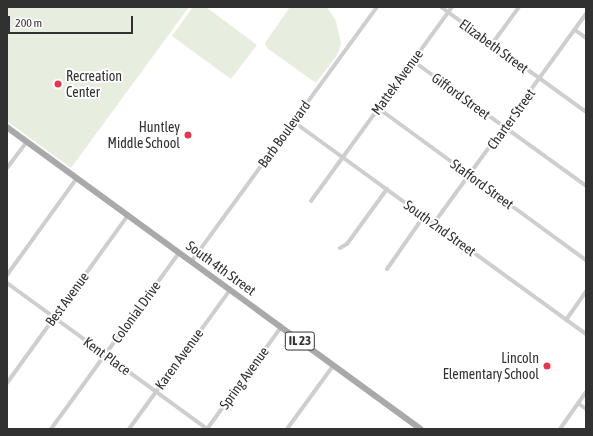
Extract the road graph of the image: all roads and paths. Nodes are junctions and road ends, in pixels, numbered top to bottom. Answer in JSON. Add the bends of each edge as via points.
{"nodes":[{"id":1,"x":377,"y":7,"type":"edge"},
{"id":2,"x":441,"y":7,"type":"edge"},
{"id":3,"x":452,"y":7,"type":"edge"},
{"id":4,"x":519,"y":7,"type":"edge"},
{"id":5,"x":448,"y":12,"type":"junction"},
{"id":6,"x":586,"y":14,"type":"edge"},
{"id":7,"x":575,"y":30,"type":"junction"},
{"id":8,"x":586,"y":38,"type":"edge"},
{"id":9,"x":492,"y":44,"type":"junction"},
{"id":10,"x":413,"y":61,"type":"junction"},
{"id":11,"x":539,"y":79,"type":"junction"},
{"id":12,"x":378,"y":108,"type":"junction"},
{"id":13,"x":586,"y":112,"type":"edge"},
{"id":14,"x":294,"y":122,"type":"junction"},
{"id":15,"x":7,"y":127,"type":"edge"},
{"id":16,"x":504,"y":128,"type":"junction"},
{"id":17,"x":27,"y":141,"type":"junction"},
{"id":18,"x":342,"y":157,"type":"junction"},
{"id":19,"x":7,"y":168,"type":"edge"},
{"id":20,"x":469,"y":175,"type":"junction"},
{"id":21,"x":77,"y":178,"type":"junction"},
{"id":22,"x":586,"y":186,"type":"edge"},
{"id":23,"x":387,"y":189,"type":"junction"},
{"id":24,"x":311,"y":201,"type":"dead end"},
{"id":25,"x":128,"y":215,"type":"junction"},
{"id":26,"x":424,"y":216,"type":"junction"},
{"id":27,"x":434,"y":223,"type":"junction"},
{"id":28,"x":340,"y":248,"type":"dead end"},
{"id":29,"x":179,"y":253,"type":"junction"},
{"id":30,"x":586,"y":260,"type":"edge"},
{"id":31,"x":191,"y":262,"type":"junction"},
{"id":32,"x":387,"y":269,"type":"dead end"},
{"id":33,"x":7,"y":275,"type":"edge"},
{"id":34,"x":7,"y":283,"type":"edge"},
{"id":35,"x":230,"y":290,"type":"junction"},
{"id":36,"x":586,"y":291,"type":"edge"},
{"id":37,"x":54,"y":317,"type":"junction"},
{"id":38,"x":566,"y":320,"type":"junction"},
{"id":39,"x":281,"y":327,"type":"junction"},
{"id":40,"x":586,"y":334,"type":"edge"},
{"id":41,"x":105,"y":354,"type":"junction"},
{"id":42,"x":332,"y":366,"type":"junction"},
{"id":43,"x":7,"y":383,"type":"edge"},
{"id":44,"x":156,"y":392,"type":"junction"},
{"id":45,"x":586,"y":392,"type":"edge"},
{"id":46,"x":578,"y":403,"type":"junction"},
{"id":47,"x":586,"y":409,"type":"edge"},
{"id":48,"x":51,"y":429,"type":"edge"},
{"id":49,"x":129,"y":429,"type":"edge"},
{"id":50,"x":207,"y":429,"type":"edge"},
{"id":51,"x":287,"y":429,"type":"edge"},
{"id":52,"x":421,"y":429,"type":"edge"},
{"id":53,"x":560,"y":429,"type":"edge"}],
"edges":[{"from":1,"to":14,"type":"street","name":"Barb Boulevard"},
{"from":2,"to":5,"type":"street","name":"Elizabeth Street"},
{"from":3,"to":5,"type":"street","name":"Mattek Avenue"},
{"from":4,"to":9,"type":"street"},
{"from":5,"to":9,"type":"street","name":"Elizabeth Street"},
{"from":5,"to":10,"type":"street","name":"Mattek Avenue"},
{"from":6,"to":7,"type":"street","name":"Charter Street"},
{"from":7,"to":8,"type":"street"},
{"from":7,"to":11,"type":"street","name":"Charter Street"},
{"from":9,"to":11,"type":"street","name":"Elizabeth Street"},
{"from":10,"to":12,"type":"street","name":"Mattek Avenue"},
{"from":10,"to":16,"type":"street","name":"Gifford Street"},
{"from":11,"to":13,"type":"street","name":"Elizabeth Street"},
{"from":11,"to":16,"type":"street","name":"Charter Street"},
{"from":12,"to":18,"type":"street","name":"Mattek Avenue"},
{"from":12,"to":20,"type":"street","name":"Stafford Street"},
{"from":14,"to":18,"type":"street","name":"South 2nd Street"},
{"from":14,"to":31,"type":"street","name":"Barb Boulevard"},
{"from":15,"to":17,"type":"main road","name":"South 4th Street","number":"IL 23"},
{"from":16,"to":20,"type":"street","name":"Charter Street"},
{"from":16,"to":22,"type":"street","name":"Gifford Street"},
{"from":17,"to":19,"type":"street"},
{"from":17,"to":21,"type":"main road","name":"South 4th Street","number":"IL 23"},
{"from":18,"to":23,"type":"street","name":"South 2nd Street"},
{"from":18,"to":24,"type":"street","name":"Mattek Avenue"},
{"from":20,"to":27,"type":"street","name":"Charter Street"},
{"from":20,"to":30,"type":"street","name":"Stafford Street"},
{"from":21,"to":25,"type":"main road","name":"South 4th Street","number":"IL 23"},
{"from":21,"to":33,"type":"street"},
{"from":23,"to":26,"type":"street","name":"South 2nd Street"},
{"from":23,"to":28,"type":"street","via":[[347,244]]},
{"from":25,"to":29,"type":"main road","name":"South 4th Street","number":"IL 23"},
{"from":25,"to":37,"type":"street","name":"Best Avenue"},
{"from":26,"to":27,"type":"street","name":"South 2nd Street"},
{"from":26,"to":32,"type":"street"},
{"from":27,"to":38,"type":"street","name":"South 2nd Street"},
{"from":29,"to":31,"type":"main road","name":"South 4th Street","number":"IL 23"},
{"from":29,"to":41,"type":"street","name":"Colonial Drive"},
{"from":31,"to":35,"type":"main road","name":"South 4th Street","number":"IL 23"},
{"from":34,"to":37,"type":"street","name":"Kent Place"},
{"from":35,"to":39,"type":"main road","name":"South 4th Street","number":"IL 23"},
{"from":35,"to":44,"type":"street","name":"Karen Avenue"},
{"from":36,"to":38,"type":"street"},
{"from":37,"to":41,"type":"street","name":"Kent Place"},
{"from":37,"to":43,"type":"street","name":"Best Avenue"},
{"from":38,"to":40,"type":"street","name":"South 2nd Street"},
{"from":39,"to":42,"type":"main road","name":"South 4th Street","number":"IL 23"},
{"from":39,"to":50,"type":"street","name":"Spring Avenue"},
{"from":41,"to":44,"type":"street","name":"Kent Place"},
{"from":41,"to":48,"type":"street","name":"Colonial Drive"},
{"from":42,"to":51,"type":"street"},
{"from":42,"to":52,"type":"main road","name":"South 4th Street","number":"IL 23"},
{"from":44,"to":49,"type":"street","name":"Karen Avenue"},
{"from":44,"to":50,"type":"street","name":"Kent Place"},
{"from":45,"to":46,"type":"street"},
{"from":46,"to":47,"type":"street"},
{"from":46,"to":53,"type":"street"}]}
